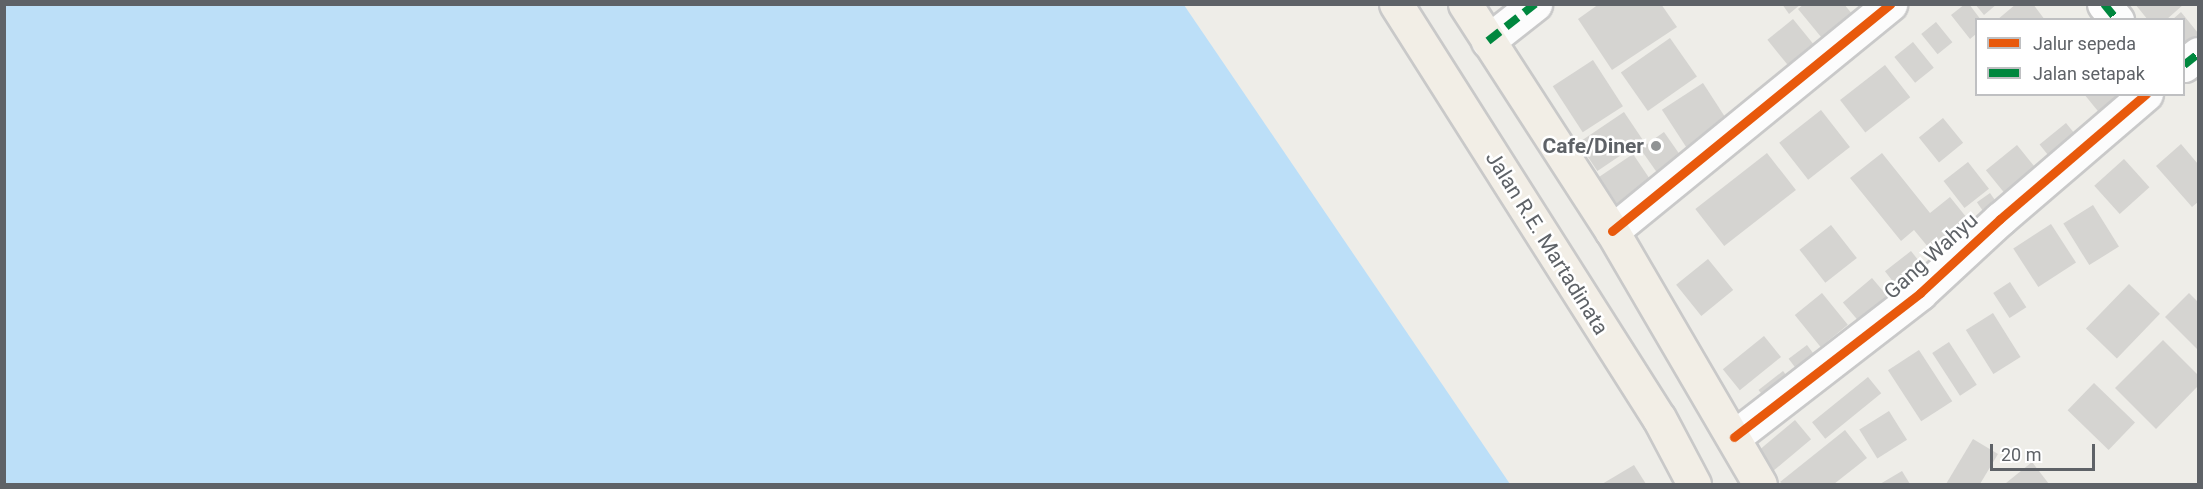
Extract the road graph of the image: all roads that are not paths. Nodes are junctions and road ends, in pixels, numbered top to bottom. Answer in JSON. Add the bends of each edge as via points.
{"nodes":[{"id":1,"x":1396,"y":4,"type":"edge"},
{"id":2,"x":1466,"y":4,"type":"edge"},
{"id":3,"x":1535,"y":4,"type":"edge"},
{"id":4,"x":1890,"y":4,"type":"edge"},
{"id":5,"x":2104,"y":4,"type":"edge"},
{"id":6,"x":2115,"y":18,"type":"edge"},
{"id":7,"x":1488,"y":41,"type":"junction"},
{"id":8,"x":2199,"y":54,"type":"edge"},
{"id":9,"x":2185,"y":63,"type":"edge"},
{"id":10,"x":2144,"y":96,"type":"edge"},
{"id":11,"x":1612,"y":231,"type":"junction"},
{"id":12,"x":1734,"y":437,"type":"junction"},
{"id":13,"x":1694,"y":484,"type":"edge"},
{"id":14,"x":1760,"y":484,"type":"edge"}],
"edges":[{"from":1,"to":13,"type":"highway","name":"Jalan R.E. Martadinata","via":[[1659,418]]},
{"from":2,"to":7,"type":"highway"},
{"from":3,"to":7,"type":"street"},
{"from":4,"to":11,"type":"street"},
{"from":5,"to":6,"type":"street"},
{"from":7,"to":11,"type":"highway"},
{"from":8,"to":9,"type":"street"},
{"from":10,"to":12,"type":"street","name":"Gang Wahyu","via":[[1920,293]]},
{"from":11,"to":12,"type":"highway"},
{"from":12,"to":14,"type":"highway"}]}
